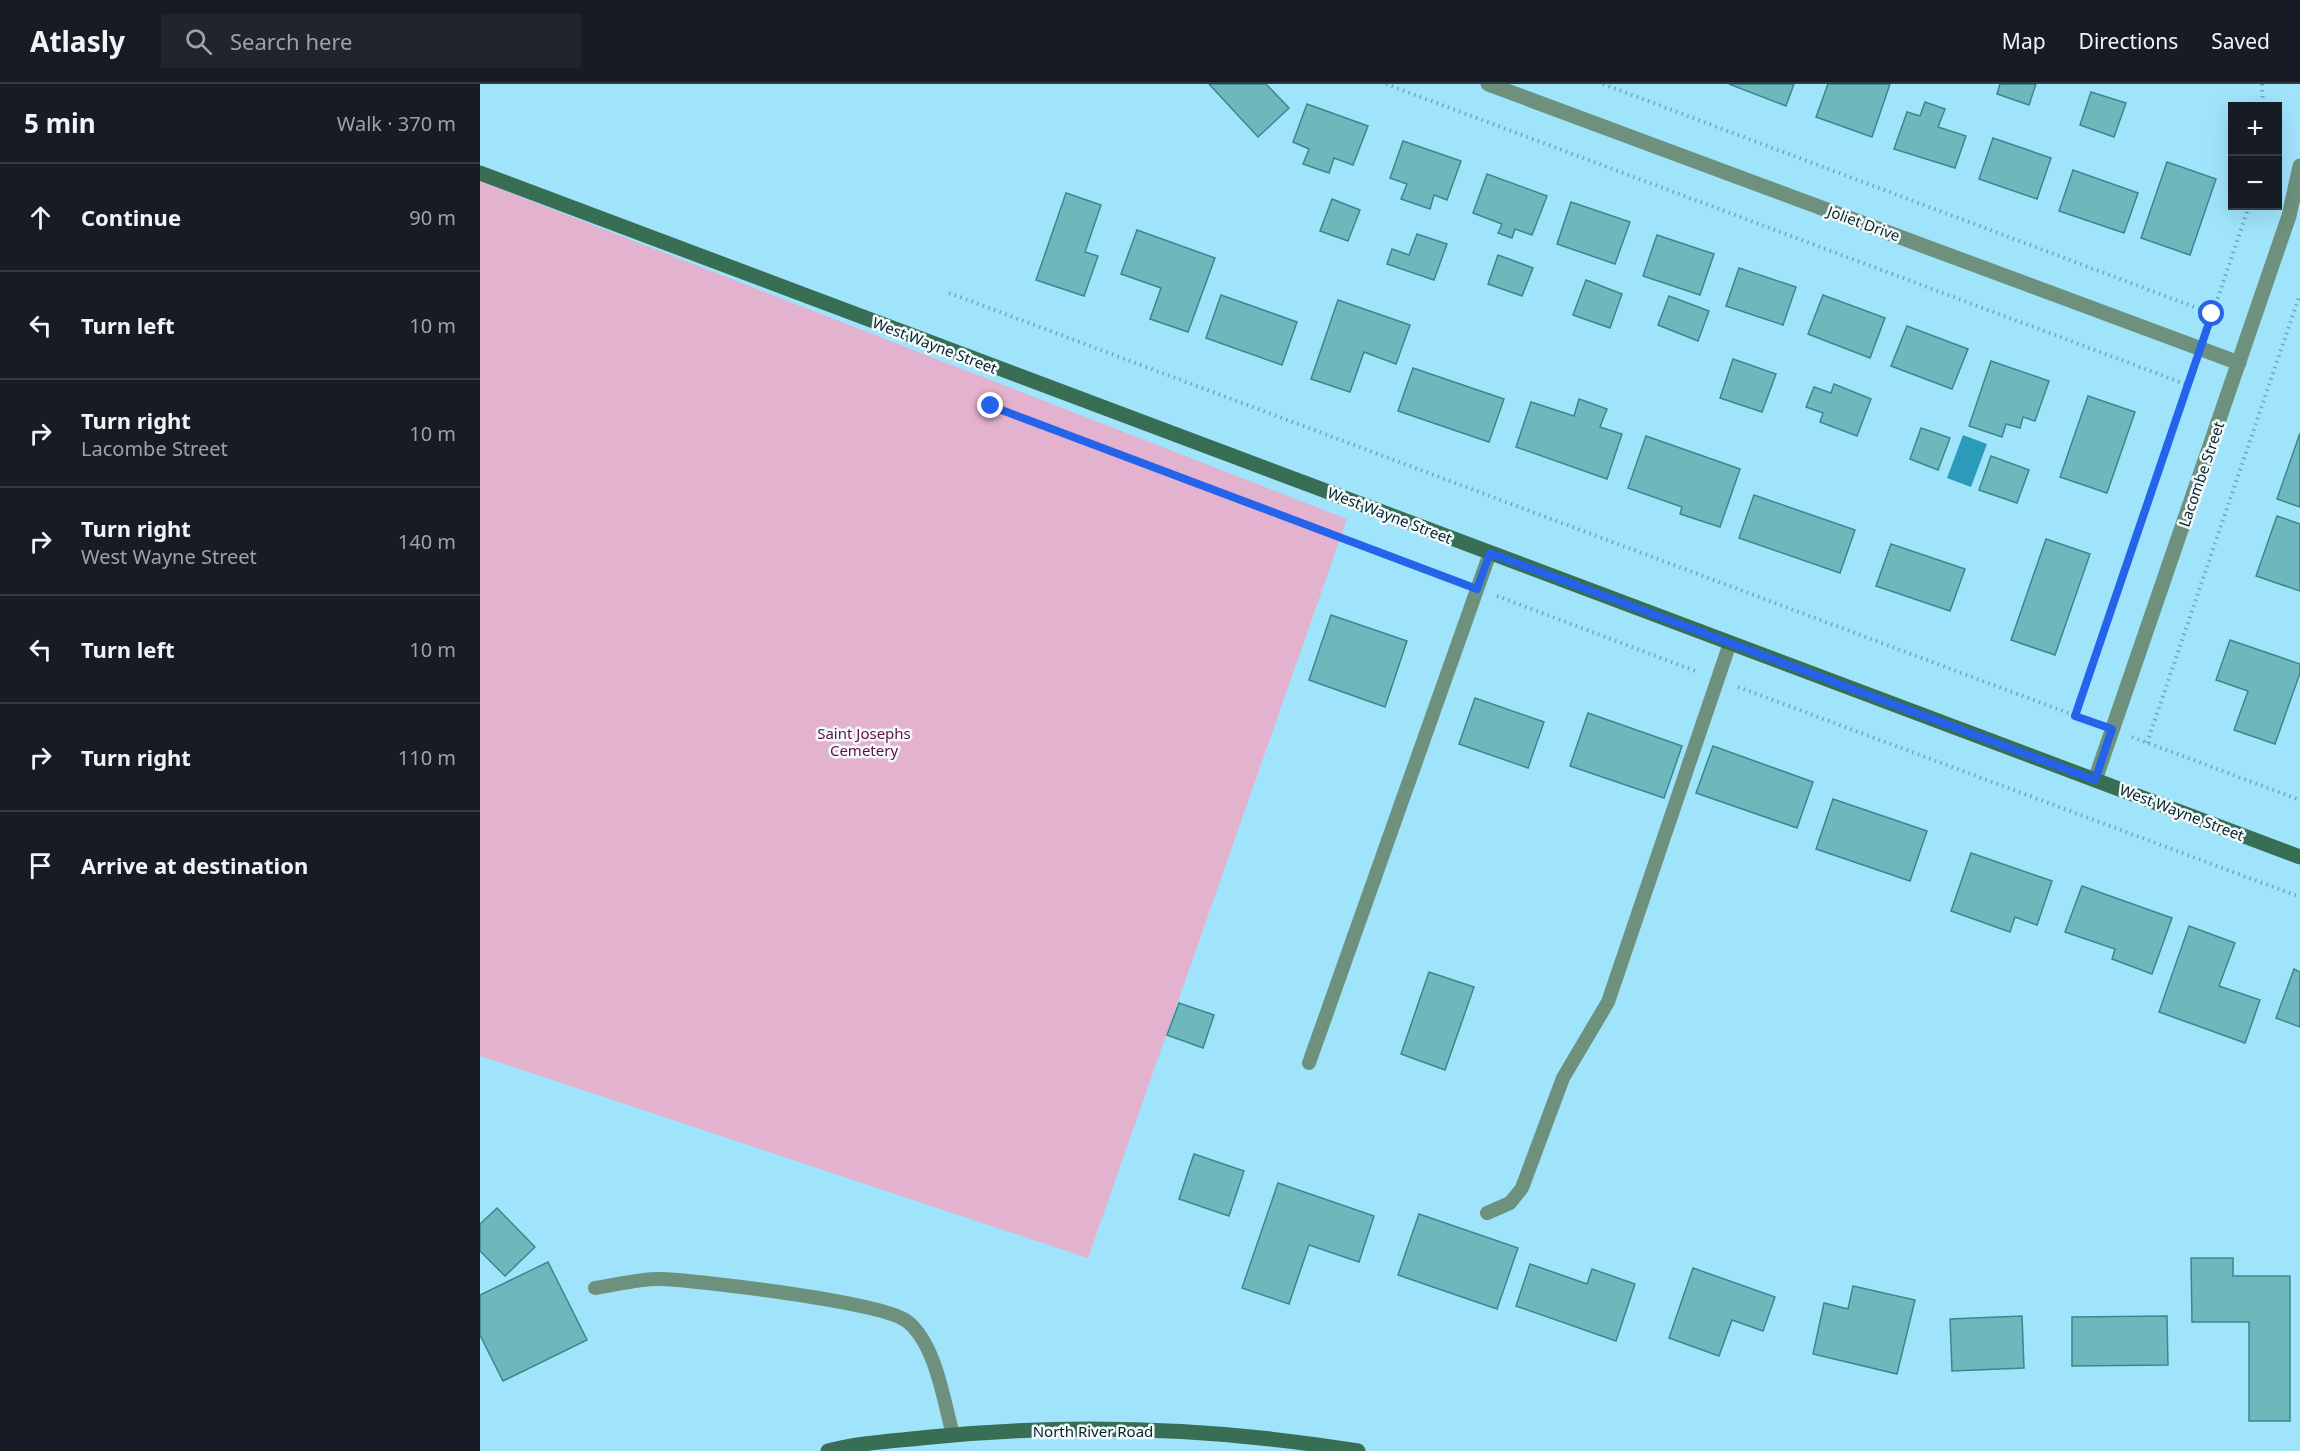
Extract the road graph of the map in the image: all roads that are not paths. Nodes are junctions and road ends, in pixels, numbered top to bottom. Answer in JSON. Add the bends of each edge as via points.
{"nodes":[{"id":1,"x":1488,"y":84,"type":"edge"},
{"id":2,"x":2300,"y":166,"type":"edge"},
{"id":3,"x":480,"y":173,"type":"edge"},
{"id":4,"x":2239,"y":363,"type":"junction"},
{"id":5,"x":1490,"y":553,"type":"junction"},
{"id":6,"x":1730,"y":643,"type":"junction"},
{"id":7,"x":2095,"y":780,"type":"junction"},
{"id":8,"x":2300,"y":857,"type":"edge"},
{"id":9,"x":1309,"y":1064,"type":"dead end"},
{"id":10,"x":1487,"y":1213,"type":"dead end"},
{"id":11,"x":595,"y":1288,"type":"dead end"},
{"id":12,"x":953,"y":1435,"type":"junction"},
{"id":13,"x":828,"y":1451,"type":"edge"},
{"id":14,"x":1358,"y":1451,"type":"edge"}],
"edges":[{"from":1,"to":4,"type":"street","name":"Joliet Drive"},
{"from":2,"to":4,"type":"street","name":"Lacombe Street","via":[[2289,216]]},
{"from":3,"to":5,"type":"street","name":"West Wayne Street"},
{"from":4,"to":7,"type":"street","name":"Lacombe Street"},
{"from":5,"to":6,"type":"street","name":"West Wayne Street"},
{"from":5,"to":9,"type":"lane"},
{"from":6,"to":7,"type":"street","name":"West Wayne Street"},
{"from":6,"to":10,"type":"lane","via":[[1608,1002],[1563,1078],[1522,1188],[1510,1203]]},
{"from":7,"to":8,"type":"street","name":"West Wayne Street"},
{"from":11,"to":12,"type":"lane","via":[[661,1279],[882,1310],[908,1322],[929,1350]]},
{"from":12,"to":13,"type":"street","name":"North River Road"},
{"from":12,"to":14,"type":"street","name":"North River Road","via":[[1015,1431],[1196,1432]]}]}
